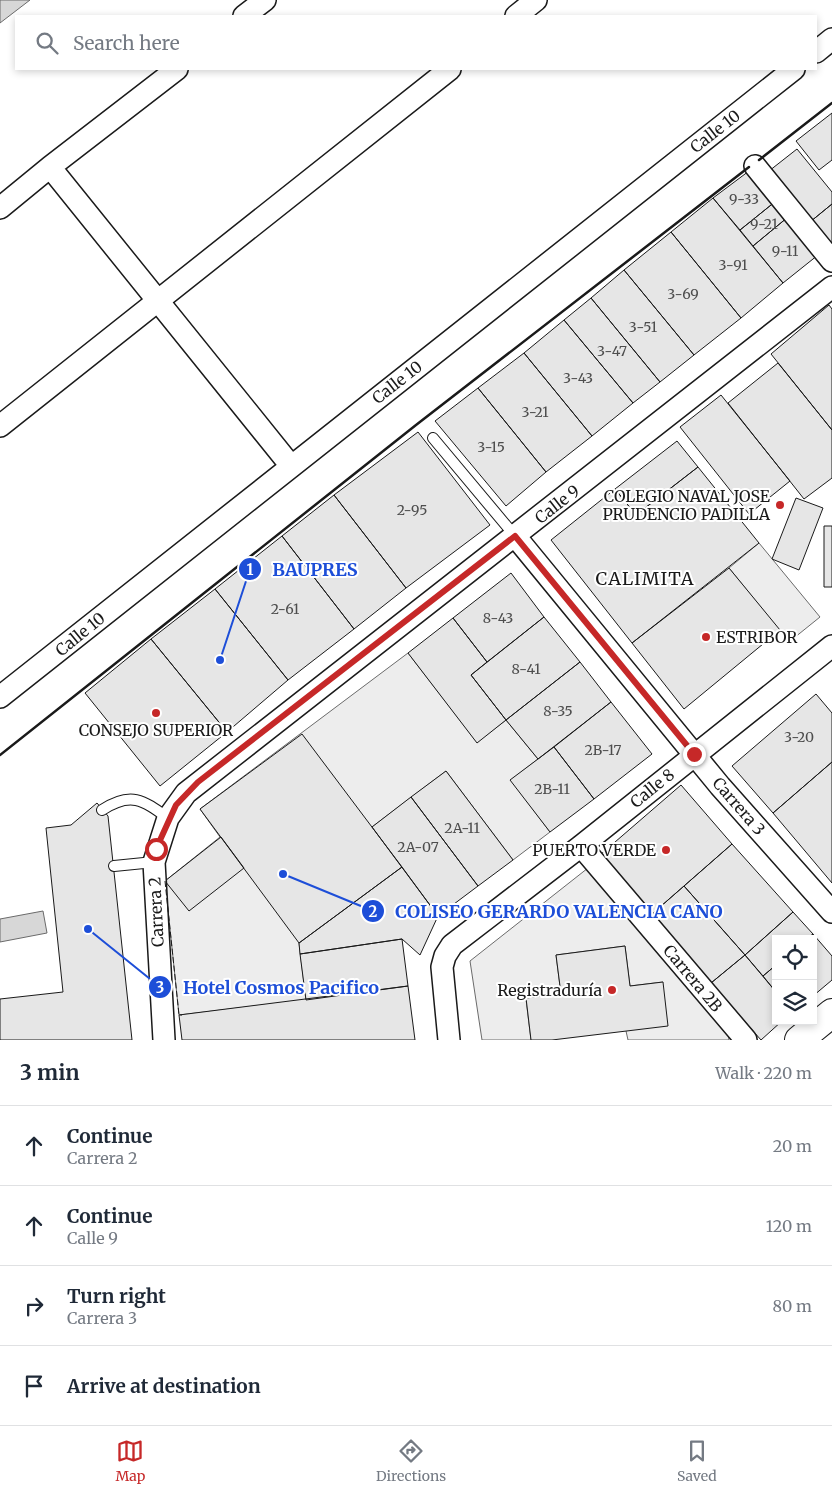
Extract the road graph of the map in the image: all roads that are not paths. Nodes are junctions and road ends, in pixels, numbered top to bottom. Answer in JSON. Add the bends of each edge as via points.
{"nodes":[{"id":1,"x":265,"y":0,"type":"edge"},
{"id":2,"x":536,"y":0,"type":"edge"},
{"id":3,"x":245,"y":15,"type":"edge"},
{"id":4,"x":517,"y":15,"type":"edge"},
{"id":5,"x":832,"y":39,"type":"edge"},
{"id":6,"x":817,"y":51,"type":"edge"},
{"id":7,"x":176,"y":70,"type":"edge"},
{"id":8,"x":449,"y":70,"type":"edge"},
{"id":9,"x":793,"y":70,"type":"edge"},
{"id":10,"x":756,"y":166,"type":"dead end"},
{"id":11,"x":50,"y":168,"type":"junction"},
{"id":12,"x":0,"y":208,"type":"edge"},
{"id":13,"x":832,"y":261,"type":"edge"},
{"id":14,"x":832,"y":287,"type":"edge"},
{"id":15,"x":158,"y":302,"type":"junction"},
{"id":16,"x":0,"y":426,"type":"edge"},
{"id":17,"x":434,"y":438,"type":"dead end"},
{"id":18,"x":290,"y":466,"type":"junction"},
{"id":19,"x":515,"y":536,"type":"junction"},
{"id":20,"x":832,"y":646,"type":"edge"},
{"id":21,"x":0,"y":697,"type":"edge"},
{"id":22,"x":694,"y":754,"type":"junction"},
{"id":23,"x":186,"y":793,"type":"joint"},
{"id":24,"x":102,"y":810,"type":"dead end"},
{"id":25,"x":168,"y":818,"type":"junction"},
{"id":26,"x":581,"y":846,"type":"junction"},
{"id":27,"x":154,"y":862,"type":"junction"},
{"id":28,"x":114,"y":866,"type":"dead end"},
{"id":29,"x":832,"y":912,"type":"edge"},
{"id":30,"x":832,"y":1013,"type":"edge"},
{"id":31,"x":164,"y":1040,"type":"edge"},
{"id":32,"x":449,"y":1040,"type":"edge"},
{"id":33,"x":746,"y":1040,"type":"edge"},
{"id":34,"x":799,"y":1040,"type":"edge"}],
"edges":[{"from":1,"to":3,"type":"street"},
{"from":2,"to":4,"type":"street"},
{"from":5,"to":6,"type":"street"},
{"from":7,"to":11,"type":"street"},
{"from":8,"to":15,"type":"street"},
{"from":9,"to":18,"type":"street","name":"Calle 10"},
{"from":10,"to":13,"type":"street"},
{"from":11,"to":12,"type":"street"},
{"from":11,"to":15,"type":"street"},
{"from":14,"to":19,"type":"street","name":"Calle 9"},
{"from":15,"to":16,"type":"street"},
{"from":15,"to":18,"type":"street"},
{"from":17,"to":19,"type":"lane"},
{"from":18,"to":21,"type":"street","name":"Calle 10"},
{"from":19,"to":22,"type":"street","name":"Carrera 3"},
{"from":19,"to":23,"type":"street","name":"Calle 9"},
{"from":20,"to":22,"type":"street","name":"Calle 8"},
{"from":22,"to":26,"type":"street","name":"Calle 8"},
{"from":22,"to":29,"type":"street","name":"Carrera 3"},
{"from":23,"to":25,"type":"street","name":"Carrera 2"},
{"from":24,"to":25,"type":"lane","via":[[119,800],[133,798]]},
{"from":25,"to":27,"type":"street","name":"Carrera 2"},
{"from":26,"to":32,"type":"street","name":"Calle 8","via":[[448,950],[442,967]]},
{"from":26,"to":33,"type":"street","name":"Carrera 2B"},
{"from":27,"to":28,"type":"lane"},
{"from":27,"to":31,"type":"street","name":"Carrera 2"},
{"from":30,"to":34,"type":"highway"}]}
